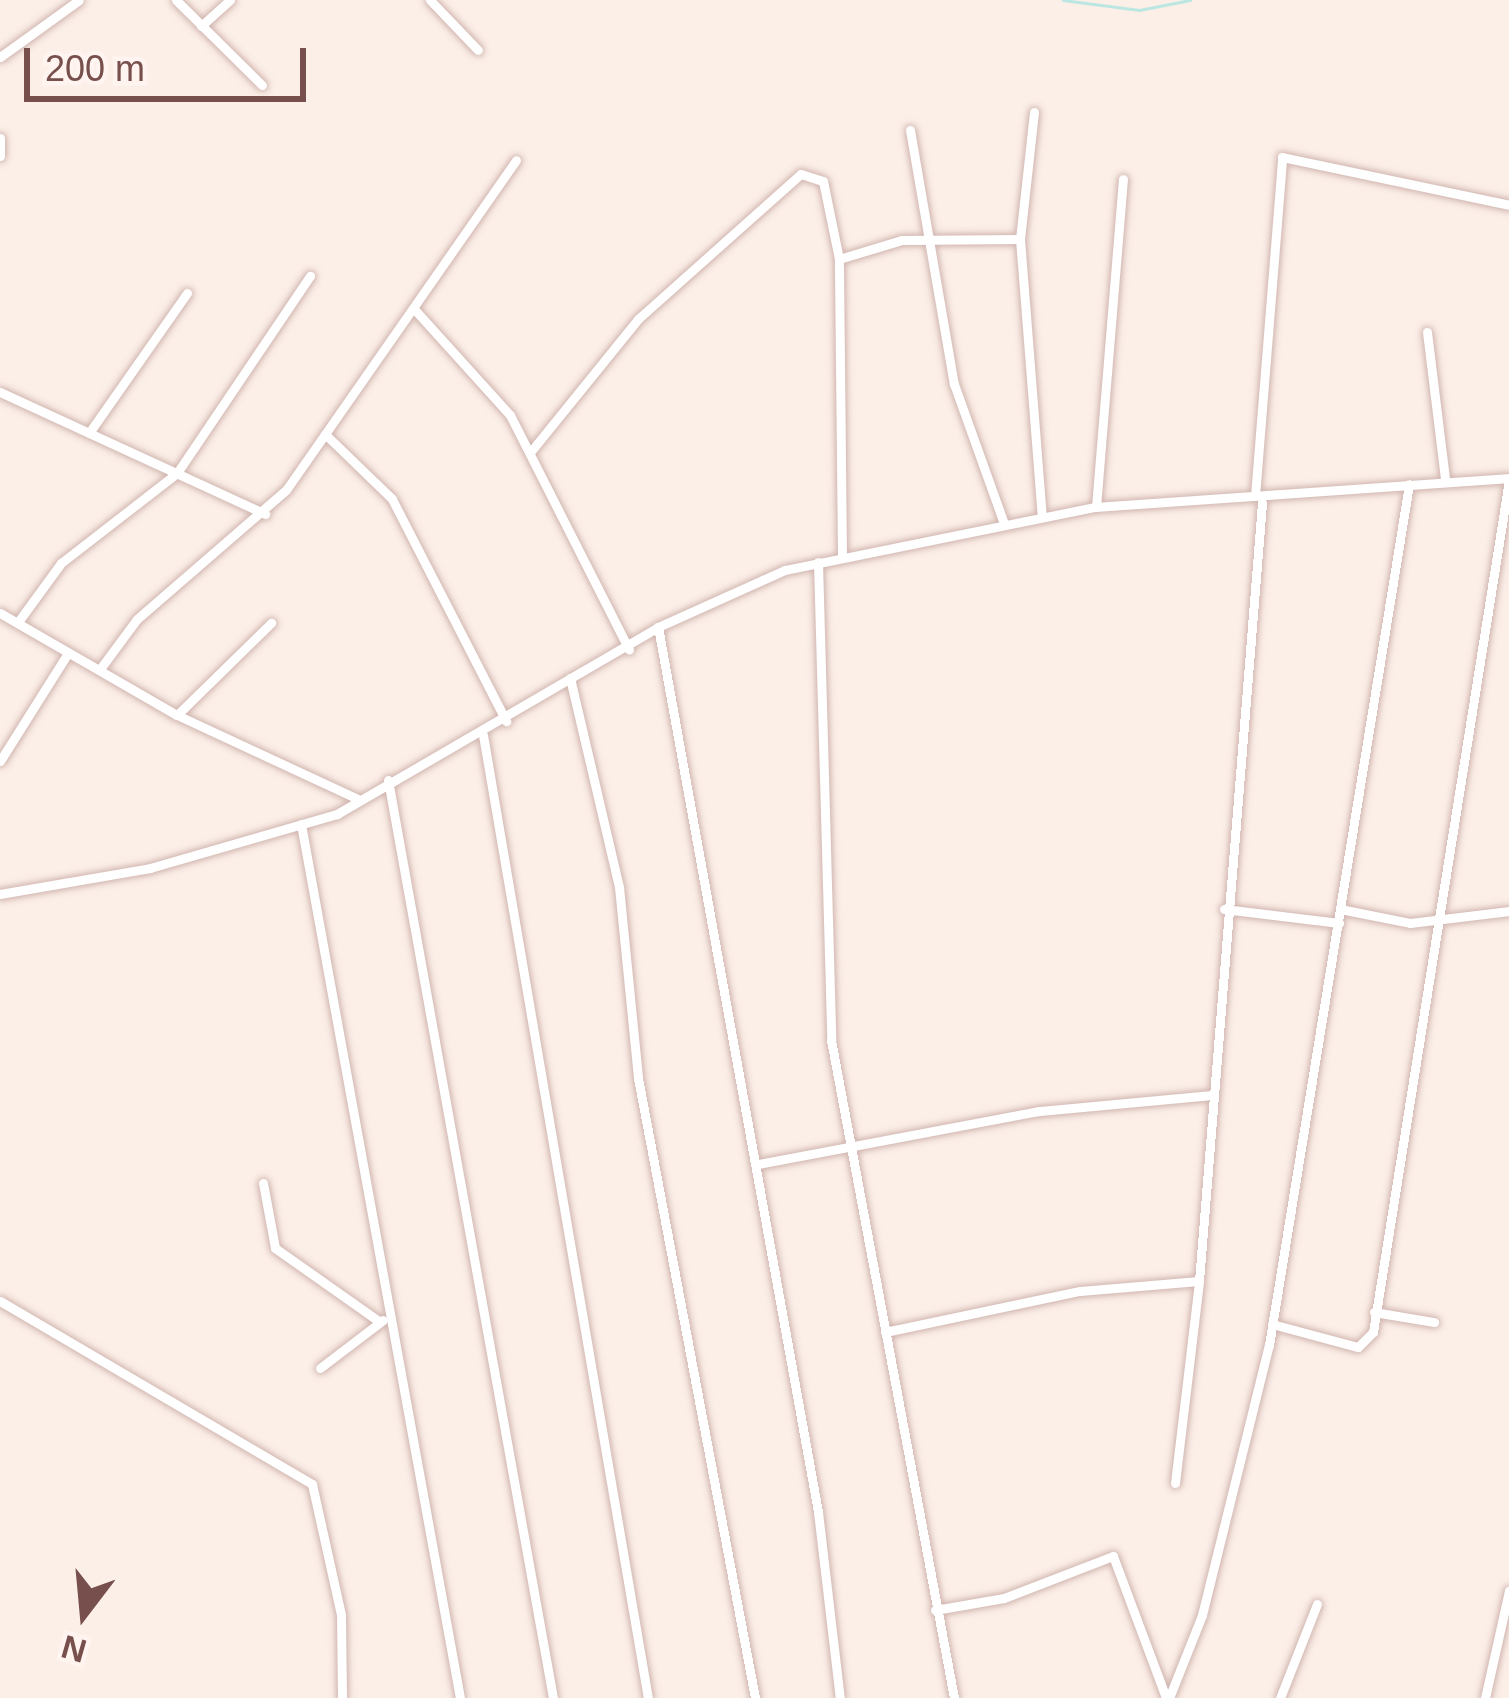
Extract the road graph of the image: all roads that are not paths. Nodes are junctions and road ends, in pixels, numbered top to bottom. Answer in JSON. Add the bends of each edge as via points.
{"nodes":[{"id":1,"x":79,"y":0,"type":"edge"},
{"id":2,"x":176,"y":0,"type":"edge"},
{"id":3,"x":230,"y":0,"type":"edge"},
{"id":4,"x":430,"y":0,"type":"edge"},
{"id":5,"x":202,"y":26,"type":"junction"},
{"id":6,"x":478,"y":50,"type":"dead end"},
{"id":7,"x":0,"y":58,"type":"edge"},
{"id":8,"x":262,"y":85,"type":"dead end"},
{"id":9,"x":1034,"y":112,"type":"dead end"},
{"id":10,"x":910,"y":130,"type":"dead end"},
{"id":11,"x":0,"y":138,"type":"edge"},
{"id":12,"x":0,"y":156,"type":"edge"},
{"id":13,"x":516,"y":160,"type":"dead end"},
{"id":14,"x":1123,"y":179,"type":"dead end"},
{"id":15,"x":1509,"y":205,"type":"edge"},
{"id":16,"x":1021,"y":239,"type":"junction"},
{"id":17,"x":933,"y":243,"type":"junction"},
{"id":18,"x":838,"y":259,"type":"junction"},
{"id":19,"x":310,"y":276,"type":"dead end"},
{"id":20,"x":187,"y":293,"type":"dead end"},
{"id":21,"x":416,"y":311,"type":"junction"},
{"id":22,"x":1427,"y":332,"type":"dead end"},
{"id":23,"x":0,"y":392,"type":"edge"},
{"id":24,"x":88,"y":433,"type":"junction"},
{"id":25,"x":325,"y":434,"type":"junction"},
{"id":26,"x":532,"y":450,"type":"junction"},
{"id":27,"x":177,"y":473,"type":"junction"},
{"id":28,"x":1444,"y":479,"type":"junction"},
{"id":29,"x":1509,"y":480,"type":"edge"},
{"id":30,"x":1408,"y":484,"type":"junction"},
{"id":31,"x":1259,"y":499,"type":"junction"},
{"id":32,"x":1096,"y":508,"type":"junction"},
{"id":33,"x":266,"y":514,"type":"junction"},
{"id":34,"x":1042,"y":517,"type":"junction"},
{"id":35,"x":1004,"y":524,"type":"junction"},
{"id":36,"x":842,"y":556,"type":"junction"},
{"id":37,"x":818,"y":562,"type":"junction"},
{"id":38,"x":0,"y":613,"type":"edge"},
{"id":39,"x":18,"y":622,"type":"junction"},
{"id":40,"x":271,"y":623,"type":"dead end"},
{"id":41,"x":658,"y":627,"type":"junction"},
{"id":42,"x":629,"y":650,"type":"junction"},
{"id":43,"x":68,"y":653,"type":"junction"},
{"id":44,"x":100,"y":670,"type":"junction"},
{"id":45,"x":570,"y":678,"type":"junction"},
{"id":46,"x":177,"y":715,"type":"junction"},
{"id":47,"x":506,"y":721,"type":"junction"},
{"id":48,"x":483,"y":735,"type":"junction"},
{"id":49,"x":0,"y":761,"type":"edge"},
{"id":50,"x":388,"y":780,"type":"junction"},
{"id":51,"x":358,"y":799,"type":"junction"},
{"id":52,"x":301,"y":824,"type":"junction"},
{"id":53,"x":0,"y":894,"type":"edge"},
{"id":54,"x":1340,"y":908,"type":"junction"},
{"id":55,"x":1224,"y":910,"type":"junction"},
{"id":56,"x":1509,"y":911,"type":"edge"},
{"id":57,"x":1437,"y":914,"type":"junction"},
{"id":58,"x":1339,"y":922,"type":"junction"},
{"id":59,"x":1210,"y":1095,"type":"junction"},
{"id":60,"x":853,"y":1148,"type":"junction"},
{"id":61,"x":758,"y":1163,"type":"junction"},
{"id":62,"x":263,"y":1183,"type":"dead end"},
{"id":63,"x":1199,"y":1281,"type":"junction"},
{"id":64,"x":0,"y":1300,"type":"edge"},
{"id":65,"x":1374,"y":1312,"type":"junction"},
{"id":66,"x":383,"y":1319,"type":"junction"},
{"id":67,"x":1434,"y":1322,"type":"dead end"},
{"id":68,"x":1273,"y":1324,"type":"junction"},
{"id":69,"x":885,"y":1332,"type":"junction"},
{"id":70,"x":320,"y":1368,"type":"dead end"},
{"id":71,"x":1175,"y":1483,"type":"dead end"},
{"id":72,"x":1509,"y":1591,"type":"edge"},
{"id":73,"x":1316,"y":1604,"type":"dead end"},
{"id":74,"x":935,"y":1610,"type":"junction"},
{"id":75,"x":342,"y":1698,"type":"edge"},
{"id":76,"x":460,"y":1698,"type":"edge"},
{"id":77,"x":553,"y":1698,"type":"edge"},
{"id":78,"x":648,"y":1698,"type":"edge"},
{"id":79,"x":755,"y":1698,"type":"edge"},
{"id":80,"x":840,"y":1698,"type":"edge"},
{"id":81,"x":954,"y":1698,"type":"edge"},
{"id":82,"x":1168,"y":1698,"type":"edge"},
{"id":83,"x":1280,"y":1698,"type":"edge"},
{"id":84,"x":1485,"y":1698,"type":"edge"}],
"edges":[{"from":1,"to":7,"type":"street"},
{"from":2,"to":5,"type":"street"},
{"from":3,"to":5,"type":"street"},
{"from":4,"to":6,"type":"street"},
{"from":5,"to":8,"type":"street"},
{"from":9,"to":16,"type":"street"},
{"from":10,"to":17,"type":"street"},
{"from":11,"to":12,"type":"street"},
{"from":13,"to":21,"type":"street"},
{"from":14,"to":32,"type":"street"},
{"from":15,"to":31,"type":"street","via":[[1282,157]]},
{"from":16,"to":17,"type":"street"},
{"from":16,"to":34,"type":"street"},
{"from":17,"to":18,"type":"street"},
{"from":17,"to":35,"type":"street","via":[[952,378]]},
{"from":18,"to":26,"type":"street","via":[[823,181],[801,174],[638,319]]},
{"from":18,"to":36,"type":"street"},
{"from":19,"to":27,"type":"street"},
{"from":20,"to":24,"type":"street"},
{"from":21,"to":25,"type":"street"},
{"from":21,"to":26,"type":"street","via":[[491,387]]},
{"from":22,"to":28,"type":"street"},
{"from":23,"to":24,"type":"street"},
{"from":24,"to":27,"type":"street"},
{"from":25,"to":33,"type":"street"},
{"from":25,"to":47,"type":"street","via":[[392,499]]},
{"from":26,"to":42,"type":"street"},
{"from":27,"to":33,"type":"street"},
{"from":27,"to":39,"type":"street","via":[[61,563]]},
{"from":28,"to":29,"type":"street"},
{"from":28,"to":30,"type":"street"},
{"from":29,"to":57,"type":"street"},
{"from":30,"to":31,"type":"street"},
{"from":30,"to":54,"type":"street"},
{"from":31,"to":32,"type":"street"},
{"from":31,"to":55,"type":"street"},
{"from":32,"to":34,"type":"street"},
{"from":33,"to":44,"type":"street","via":[[136,619]]},
{"from":34,"to":35,"type":"street"},
{"from":35,"to":36,"type":"street"},
{"from":36,"to":37,"type":"street"},
{"from":37,"to":41,"type":"street"},
{"from":37,"to":60,"type":"street","via":[[831,1040]]},
{"from":38,"to":39,"type":"street"},
{"from":39,"to":43,"type":"street"},
{"from":40,"to":46,"type":"street"},
{"from":41,"to":42,"type":"street"},
{"from":41,"to":61,"type":"street"},
{"from":42,"to":45,"type":"street"},
{"from":43,"to":44,"type":"street"},
{"from":43,"to":49,"type":"street"},
{"from":44,"to":46,"type":"street"},
{"from":45,"to":47,"type":"street"},
{"from":45,"to":79,"type":"street","via":[[619,887],[638,1078]]},
{"from":46,"to":51,"type":"street"},
{"from":47,"to":48,"type":"street"},
{"from":48,"to":50,"type":"street"},
{"from":48,"to":78,"type":"street"},
{"from":50,"to":51,"type":"street"},
{"from":50,"to":77,"type":"street"},
{"from":51,"to":52,"type":"street"},
{"from":52,"to":53,"type":"street"},
{"from":52,"to":66,"type":"street"},
{"from":54,"to":57,"type":"street","via":[[1409,923]]},
{"from":54,"to":58,"type":"street"},
{"from":55,"to":58,"type":"street"},
{"from":55,"to":59,"type":"street"},
{"from":56,"to":57,"type":"street"},
{"from":57,"to":65,"type":"street"},
{"from":58,"to":68,"type":"street"},
{"from":59,"to":60,"type":"street","via":[[1039,1111]]},
{"from":59,"to":63,"type":"street"},
{"from":60,"to":61,"type":"street"},
{"from":60,"to":69,"type":"street"},
{"from":61,"to":80,"type":"street"},
{"from":62,"to":66,"type":"street","via":[[275,1248]]},
{"from":63,"to":69,"type":"street","via":[[1080,1291]]},
{"from":63,"to":71,"type":"street"},
{"from":64,"to":75,"type":"street","via":[[312,1484],[341,1615]]},
{"from":65,"to":67,"type":"street"},
{"from":65,"to":68,"type":"street","via":[[1363,1346]]},
{"from":66,"to":70,"type":"street"},
{"from":66,"to":76,"type":"street"},
{"from":68,"to":82,"type":"street","via":[[1202,1615]]},
{"from":69,"to":74,"type":"street"},
{"from":72,"to":84,"type":"street"},
{"from":73,"to":83,"type":"street"},
{"from":74,"to":81,"type":"street"},
{"from":74,"to":82,"type":"street","via":[[1004,1598],[1113,1556]]}]}
